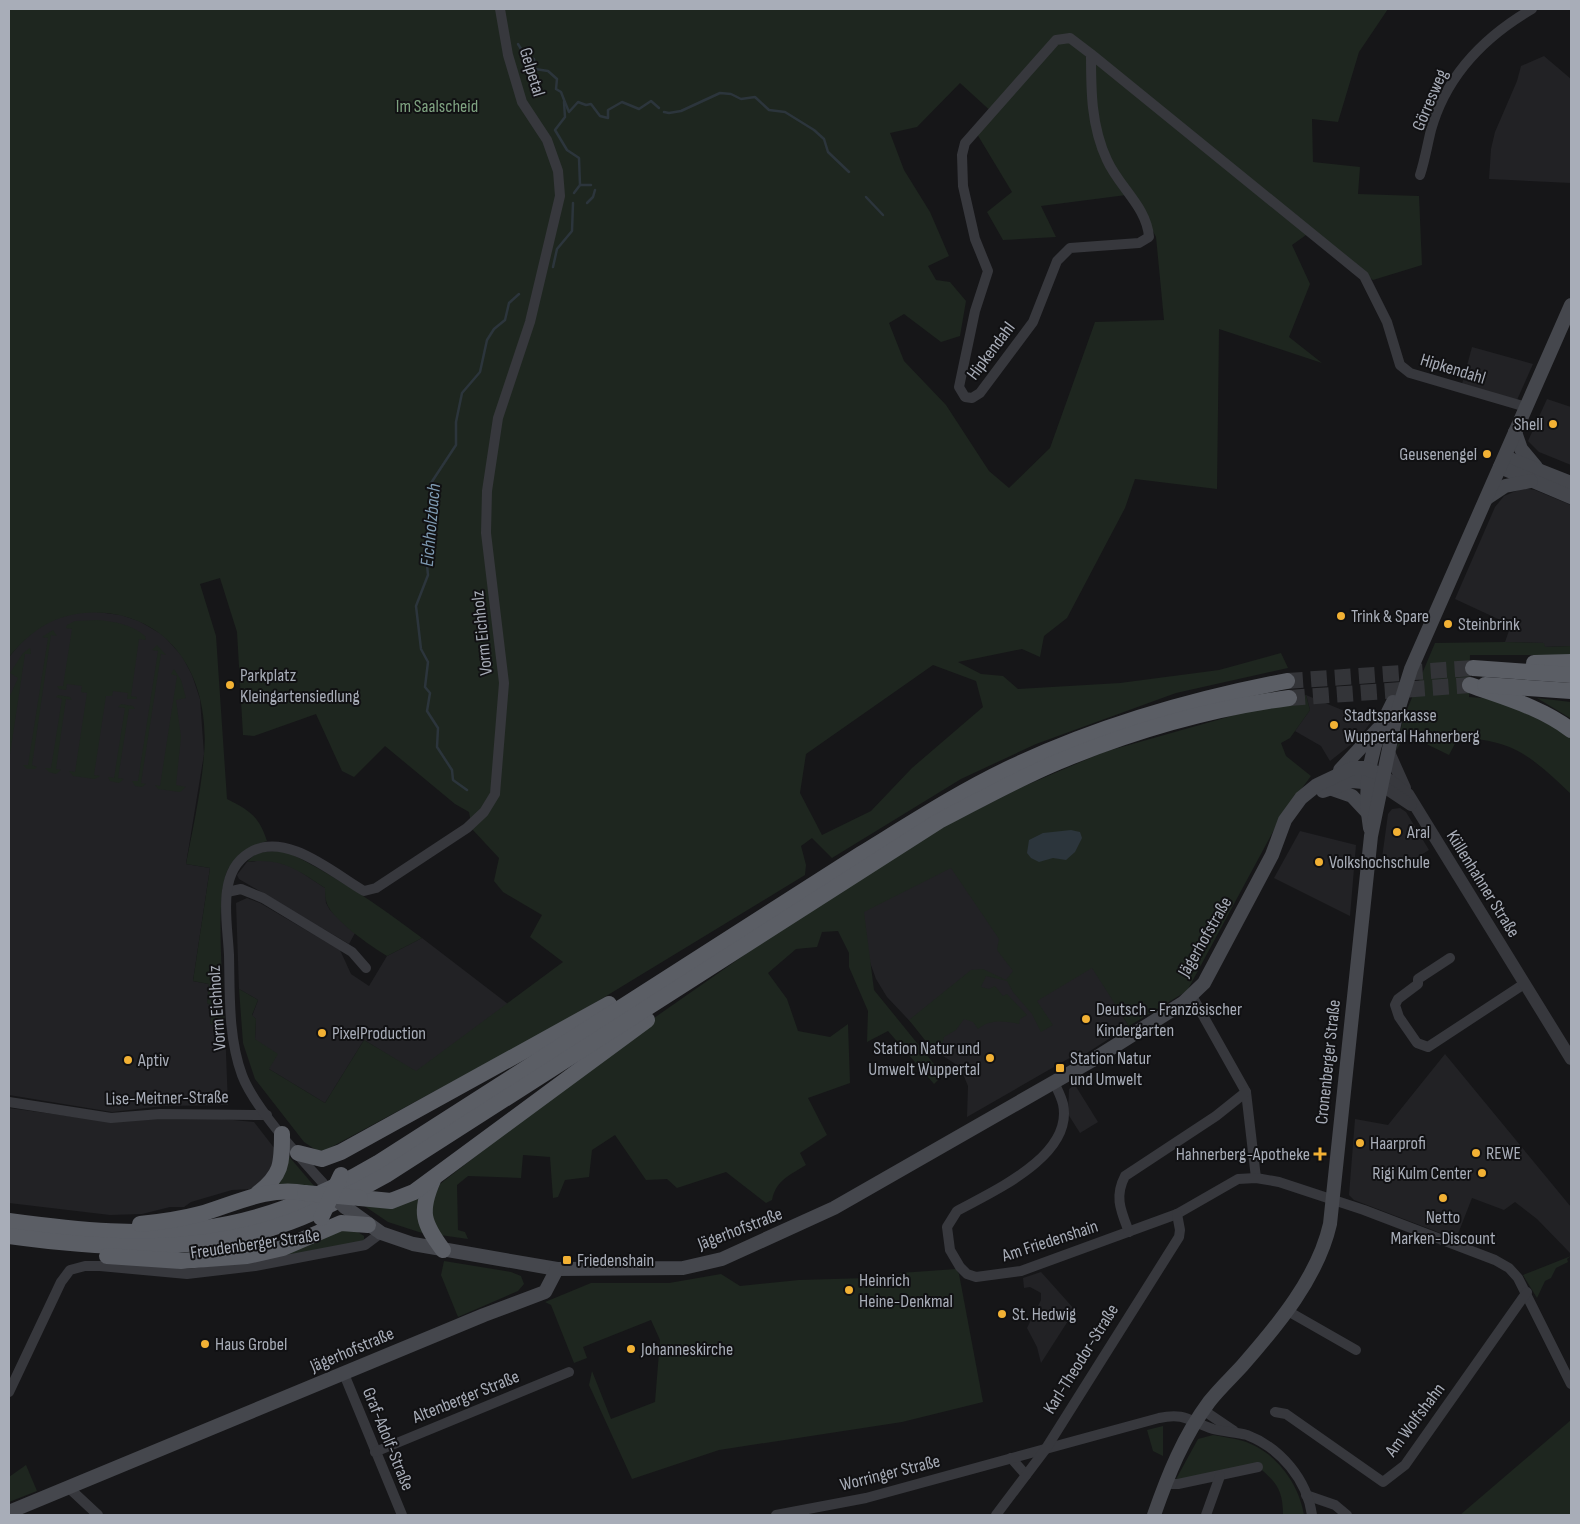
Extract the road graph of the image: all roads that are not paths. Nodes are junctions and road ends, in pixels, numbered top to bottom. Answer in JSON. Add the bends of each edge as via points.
{"nodes":[{"id":1,"x":500,"y":9,"type":"edge"},
{"id":2,"x":1532,"y":9,"type":"edge"},
{"id":3,"x":1091,"y":54,"type":"junction"},
{"id":4,"x":547,"y":140,"type":"joint"},
{"id":5,"x":1420,"y":175,"type":"dead end"},
{"id":6,"x":1571,"y":305,"type":"edge"},
{"id":7,"x":1526,"y":408,"type":"junction"},
{"id":8,"x":1515,"y":432,"type":"junction"},
{"id":9,"x":1502,"y":462,"type":"junction"},
{"id":10,"x":1534,"y":475,"type":"junction"},
{"id":11,"x":1571,"y":483,"type":"edge"},
{"id":12,"x":1571,"y":489,"type":"edge"},
{"id":13,"x":1571,"y":496,"type":"edge"},
{"id":14,"x":1486,"y":498,"type":"junction"},
{"id":15,"x":1571,"y":662,"type":"edge"},
{"id":16,"x":1412,"y":669,"type":"junction"},
{"id":17,"x":1571,"y":675,"type":"edge"},
{"id":18,"x":1287,"y":681,"type":"tunnel mouth"},
{"id":19,"x":1571,"y":691,"type":"edge"},
{"id":20,"x":1290,"y":698,"type":"tunnel mouth"},
{"id":21,"x":1384,"y":720,"type":"junction"},
{"id":22,"x":1571,"y":730,"type":"edge"},
{"id":23,"x":1388,"y":750,"type":"junction"},
{"id":24,"x":1376,"y":779,"type":"junction"},
{"id":25,"x":1332,"y":782,"type":"junction"},
{"id":26,"x":1406,"y":797,"type":"junction"},
{"id":27,"x":1372,"y":812,"type":"junction"},
{"id":28,"x":227,"y":892,"type":"junction"},
{"id":29,"x":1450,"y":958,"type":"dead end"},
{"id":30,"x":366,"y":968,"type":"dead end"},
{"id":31,"x":674,"y":982,"type":"junction"},
{"id":32,"x":1524,"y":984,"type":"junction"},
{"id":33,"x":1192,"y":996,"type":"junction"},
{"id":34,"x":1571,"y":1059,"type":"edge"},
{"id":35,"x":1054,"y":1082,"type":"junction"},
{"id":36,"x":1246,"y":1092,"type":"junction"},
{"id":37,"x":9,"y":1102,"type":"edge"},
{"id":38,"x":267,"y":1114,"type":"junction"},
{"id":39,"x":282,"y":1134,"type":"junction"},
{"id":40,"x":358,"y":1143,"type":"junction"},
{"id":41,"x":298,"y":1153,"type":"junction"},
{"id":42,"x":1256,"y":1178,"type":"junction"},
{"id":43,"x":432,"y":1180,"type":"junction"},
{"id":44,"x":327,"y":1189,"type":"junction"},
{"id":45,"x":256,"y":1195,"type":"junction"},
{"id":46,"x":1332,"y":1199,"type":"junction"},
{"id":47,"x":1177,"y":1214,"type":"junction"},
{"id":48,"x":9,"y":1221,"type":"edge"},
{"id":49,"x":375,"y":1229,"type":"junction"},
{"id":50,"x":106,"y":1232,"type":"junction"},
{"id":51,"x":1129,"y":1232,"type":"junction"},
{"id":52,"x":9,"y":1236,"type":"edge"},
{"id":53,"x":309,"y":1236,"type":"junction"},
{"id":54,"x":34,"y":1240,"type":"junction"},
{"id":55,"x":443,"y":1250,"type":"junction"},
{"id":56,"x":557,"y":1269,"type":"junction"},
{"id":57,"x":1527,"y":1292,"type":"junction"},
{"id":58,"x":1286,"y":1310,"type":"junction"},
{"id":59,"x":1356,"y":1350,"type":"dead end"},
{"id":60,"x":569,"y":1372,"type":"dead end"},
{"id":61,"x":344,"y":1374,"type":"junction"},
{"id":62,"x":1571,"y":1384,"type":"edge"},
{"id":63,"x":9,"y":1392,"type":"edge"},
{"id":64,"x":1275,"y":1412,"type":"dead end"},
{"id":65,"x":1200,"y":1415,"type":"junction"},
{"id":66,"x":1044,"y":1450,"type":"junction"},
{"id":67,"x":375,"y":1452,"type":"junction"},
{"id":68,"x":1011,"y":1458,"type":"junction"},
{"id":69,"x":1258,"y":1467,"type":"dead end"},
{"id":70,"x":1026,"y":1475,"type":"junction"},
{"id":71,"x":1220,"y":1476,"type":"junction"},
{"id":72,"x":1165,"y":1484,"type":"junction"},
{"id":73,"x":68,"y":1488,"type":"junction"},
{"id":74,"x":1306,"y":1494,"type":"junction"},
{"id":75,"x":9,"y":1512,"type":"edge"},
{"id":76,"x":98,"y":1515,"type":"edge"},
{"id":77,"x":402,"y":1515,"type":"edge"},
{"id":78,"x":776,"y":1515,"type":"edge"},
{"id":79,"x":996,"y":1515,"type":"edge"},
{"id":80,"x":1154,"y":1515,"type":"edge"},
{"id":81,"x":1206,"y":1515,"type":"edge"},
{"id":82,"x":1312,"y":1515,"type":"edge"},
{"id":83,"x":1347,"y":1515,"type":"edge"}],
"edges":[{"from":1,"to":4,"type":"street","name":"Gelpetal","via":[[508,55],[522,102]]},
{"from":2,"to":5,"type":"street","name":"Görresweg","via":[[1480,46],[1456,75],[1432,130]]},
{"from":3,"to":3,"type":"street","name":"Hipkendahl","via":[[1091,95],[1097,135],[1107,162],[1142,213],[1149,237],[1138,243],[1070,248],[1058,261],[1033,322],[980,393],[972,398],[965,397],[959,387],[975,311],[988,270],[975,239],[963,186],[965,143],[1056,40],[1070,38]]},
{"from":3,"to":7,"type":"street","name":"Hipkendahl","via":[[1364,276],[1387,322],[1400,365],[1410,373]]},
{"from":4,"to":28,"type":"street","name":"Vorm Eichholz","via":[[558,171],[560,196],[530,322],[498,418],[487,491],[486,533],[504,683],[494,794],[484,812],[467,828],[376,888],[364,891],[300,852],[278,845],[254,849],[243,857],[234,868]]},
{"from":6,"to":7,"type":"main road"},
{"from":7,"to":8,"type":"main road"},
{"from":8,"to":9,"type":"main road"},
{"from":8,"to":10,"type":"main road"},
{"from":9,"to":10,"type":"main road"},
{"from":9,"to":14,"type":"main road"},
{"from":10,"to":11,"type":"main road"},
{"from":10,"to":13,"type":"main road"},
{"from":10,"to":14,"type":"main road"},
{"from":12,"to":13,"type":"main road"},
{"from":14,"to":16,"type":"main road"},
{"from":15,"to":17,"type":"highway","via":[[1473,668]]},
{"from":16,"to":21,"type":"main road"},
{"from":16,"to":23,"type":"main road"},
{"from":18,"to":31,"type":"highway","via":[[1153,712],[1061,745],[1011,768],[932,810]]},
{"from":19,"to":22,"type":"highway","via":[[1470,685],[1527,704]]},
{"from":20,"to":31,"type":"highway","via":[[1159,727],[1065,759],[1018,780],[939,821]]},
{"from":21,"to":24,"type":"main road","via":[[1372,754]]},
{"from":21,"to":25,"type":"main road"},
{"from":23,"to":24,"type":"main road"},
{"from":23,"to":26,"type":"street"},
{"from":24,"to":25,"type":"main road","name":"Jägerhofstraße"},
{"from":24,"to":26,"type":"street"},
{"from":24,"to":27,"type":"main road","name":"Cronenberger Straße"},
{"from":25,"to":27,"type":"main road"},
{"from":25,"to":33,"type":"main road","name":"Jägerhofstraße","via":[[1308,802],[1272,855],[1204,983]]},
{"from":26,"to":27,"type":"street","via":[[1389,801]]},
{"from":26,"to":32,"type":"street","name":"Küllenhahner Straße"},
{"from":27,"to":46,"type":"main road","name":"Cronenberger Straße"},
{"from":28,"to":30,"type":"street","via":[[241,889],[263,898],[352,952]]},
{"from":28,"to":38,"type":"street","name":"Vorm Eichholz","via":[[235,1050],[249,1090]]},
{"from":29,"to":32,"type":"street","via":[[1418,979],[1418,984],[1395,1005],[1399,1017],[1417,1043],[1428,1047]]},
{"from":31,"to":40,"type":"highway","via":[[616,999]]},
{"from":31,"to":43,"type":"highway","via":[[653,1015]]},
{"from":31,"to":50,"type":"highway","via":[[378,1163],[306,1201],[254,1219],[199,1230],[152,1234]]},
{"from":31,"to":54,"type":"highway","via":[[386,1175],[291,1221],[217,1242],[163,1248]]},
{"from":32,"to":34,"type":"street","name":"Küllenhahner Straße"},
{"from":33,"to":35,"type":"main road","name":"Jägerhofstraße"},
{"from":33,"to":36,"type":"street"},
{"from":35,"to":51,"type":"street","name":"Am Friedenshain","via":[[1063,1104],[1063,1118],[1051,1147],[1027,1171],[958,1211],[947,1227],[950,1250],[967,1274],[985,1277],[1021,1271]]},
{"from":35,"to":56,"type":"main road","name":"Jägerhofstraße","via":[[834,1208],[722,1259],[683,1268]]},
{"from":36,"to":42,"type":"street"},
{"from":36,"to":51,"type":"street","via":[[1216,1116],[1125,1176],[1119,1188],[1118,1202]]},
{"from":37,"to":38,"type":"street","name":"Lise-Meitner-Straße","via":[[111,1118],[160,1114]]},
{"from":38,"to":39,"type":"street","name":"Vorm Eichholz"},
{"from":39,"to":41,"type":"street","name":"Vorm Eichholz"},
{"from":39,"to":45,"type":"highway","via":[[279,1170]]},
{"from":40,"to":41,"type":"highway","via":[[326,1159]]},
{"from":40,"to":44,"type":"highway","bridge":true,"via":[[341,1175]]},
{"from":41,"to":44,"type":"street","name":"Vorm Eichholz"},
{"from":42,"to":46,"type":"street","name":"Am Friedenshain"},
{"from":42,"to":47,"type":"street","name":"Am Friedenshain","via":[[1238,1179]]},
{"from":43,"to":44,"type":"highway","bridge":true,"via":[[407,1196],[391,1201],[377,1202]]},
{"from":43,"to":55,"type":"highway","via":[[424,1214],[428,1229]]},
{"from":44,"to":45,"type":"highway","bridge":true},
{"from":44,"to":49,"type":"main road","bridge":true},
{"from":44,"to":53,"type":"highway","bridge":true,"via":[[321,1218]]},
{"from":45,"to":50,"type":"highway","via":[[199,1214]]},
{"from":46,"to":57,"type":"street","name":"Am Friedenshain","via":[[1495,1260],[1509,1268]]},
{"from":46,"to":58,"type":"main road","name":"Cronenberger Straße","via":[[1330,1224],[1321,1254]]},
{"from":47,"to":51,"type":"street","name":"Am Friedenshain"},
{"from":47,"to":66,"type":"street","name":"Karl-Theodor-Straße","via":[[1178,1237]]},
{"from":48,"to":50,"type":"highway"},
{"from":49,"to":53,"type":"highway","via":[[342,1223]]},
{"from":49,"to":55,"type":"main road","via":[[413,1244]]},
{"from":49,"to":63,"type":"street","name":"Freudenberger Straße","via":[[365,1245],[255,1266],[187,1274],[100,1266],[70,1270],[61,1282]]},
{"from":52,"to":54,"type":"highway"},
{"from":53,"to":54,"type":"highway","via":[[283,1248],[247,1256],[181,1261],[78,1252]]},
{"from":55,"to":56,"type":"main road"},
{"from":56,"to":61,"type":"main road","name":"Jägerhofstraße","via":[[545,1292]]},
{"from":57,"to":62,"type":"street","name":"Am Friedenshain"},
{"from":57,"to":64,"type":"street","name":"Am Wolfshahn","via":[[1405,1465],[1383,1482],[1286,1414]]},
{"from":58,"to":59,"type":"street"},
{"from":58,"to":65,"type":"main road","name":"Cronenberger Straße"},
{"from":60,"to":67,"type":"street","name":"Altenberger Straße"},
{"from":61,"to":67,"type":"street","name":"Graf-Adolf-Straße"},
{"from":61,"to":73,"type":"main road","name":"Jägerhofstraße"},
{"from":65,"to":66,"type":"street","name":"Worringer Straße","via":[[1171,1415]]},
{"from":65,"to":72,"type":"main road","name":"Cronenberger Straße"},
{"from":65,"to":74,"type":"street","name":"Worringer Straße","via":[[1216,1430],[1236,1432],[1264,1444],[1295,1473]]},
{"from":66,"to":68,"type":"street","name":"Worringer Straße"},
{"from":66,"to":70,"type":"street","name":"Karl-Theodor-Straße"},
{"from":67,"to":77,"type":"street","name":"Graf-Adolf-Straße"},
{"from":68,"to":70,"type":"street"},
{"from":68,"to":78,"type":"street","name":"Worringer Straße","via":[[866,1498]]},
{"from":69,"to":71,"type":"street"},
{"from":70,"to":79,"type":"street","name":"Karl-Theodor-Straße"},
{"from":71,"to":72,"type":"street"},
{"from":71,"to":81,"type":"street"},
{"from":72,"to":80,"type":"main road","name":"Cronenberger Straße"},
{"from":73,"to":75,"type":"main road","name":"Jägerhofstraße"},
{"from":73,"to":76,"type":"street"},
{"from":74,"to":82,"type":"street","name":"Worringer Straße"},
{"from":74,"to":83,"type":"street","via":[[1335,1505]]}]}
